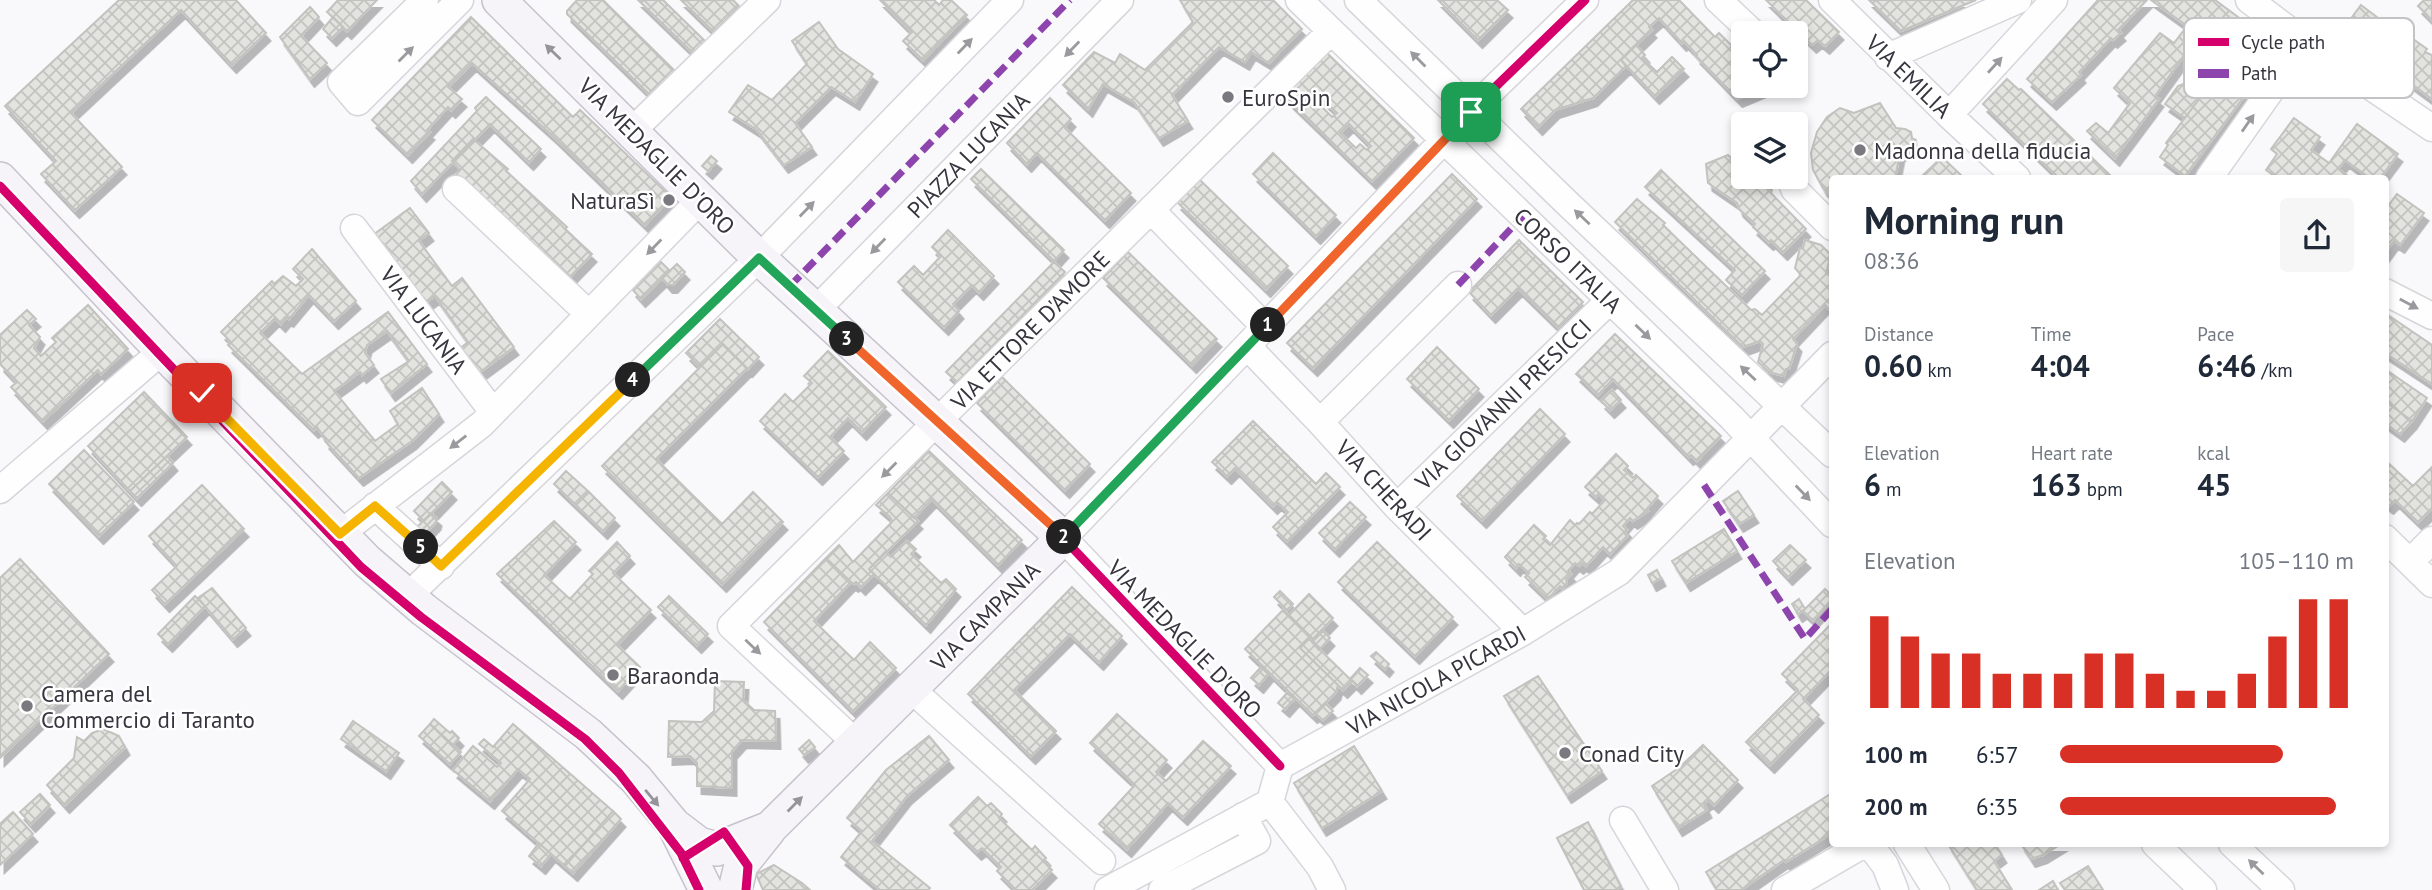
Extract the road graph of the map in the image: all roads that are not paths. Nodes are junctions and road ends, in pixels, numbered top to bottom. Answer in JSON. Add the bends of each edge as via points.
{"nodes":[{"id":1,"x":425,"y":0,"type":"edge"},
{"id":2,"x":460,"y":0,"type":"edge"},
{"id":3,"x":499,"y":0,"type":"edge"},
{"id":4,"x":767,"y":0,"type":"edge"},
{"id":5,"x":1010,"y":0,"type":"edge"},
{"id":6,"x":1120,"y":0,"type":"edge"},
{"id":7,"x":1299,"y":0,"type":"edge"},
{"id":8,"x":1358,"y":0,"type":"edge"},
{"id":9,"x":1585,"y":0,"type":"edge"},
{"id":10,"x":1718,"y":0,"type":"edge"},
{"id":11,"x":1832,"y":0,"type":"edge"},
{"id":12,"x":2018,"y":0,"type":"edge"},
{"id":13,"x":2054,"y":0,"type":"edge"},
{"id":14,"x":2249,"y":0,"type":"edge"},
{"id":15,"x":2273,"y":18,"type":"edge"},
{"id":16,"x":1740,"y":21,"type":"edge"},
{"id":17,"x":1331,"y":31,"type":"junction"},
{"id":18,"x":1888,"y":57,"type":"junction"},
{"id":19,"x":2265,"y":98,"type":"edge"},
{"id":20,"x":2388,"y":98,"type":"edge"},
{"id":21,"x":1471,"y":112,"type":"junction"},
{"id":22,"x":1949,"y":115,"type":"junction"},
{"id":23,"x":2432,"y":128,"type":"edge"},
{"id":24,"x":633,"y":130,"type":"junction"},
{"id":25,"x":1445,"y":141,"type":"junction"},
{"id":26,"x":2010,"y":175,"type":"edge"},
{"id":27,"x":2211,"y":175,"type":"edge"},
{"id":28,"x":0,"y":180,"type":"edge"},
{"id":29,"x":456,"y":189,"type":"dead end"},
{"id":30,"x":1794,"y":189,"type":"edge"},
{"id":31,"x":702,"y":198,"type":"junction"},
{"id":32,"x":1151,"y":210,"type":"junction"},
{"id":33,"x":1829,"y":225,"type":"edge"},
{"id":34,"x":354,"y":228,"type":"dead end"},
{"id":35,"x":759,"y":258,"type":"junction"},
{"id":36,"x":1458,"y":285,"type":"dead end"},
{"id":37,"x":2389,"y":294,"type":"edge"},
{"id":38,"x":1610,"y":300,"type":"junction"},
{"id":39,"x":816,"y":310,"type":"junction"},
{"id":40,"x":589,"y":314,"type":"junction"},
{"id":41,"x":2432,"y":316,"type":"edge"},
{"id":42,"x":1265,"y":327,"type":"junction"},
{"id":43,"x":1247,"y":346,"type":"junction"},
{"id":44,"x":162,"y":351,"type":"junction"},
{"id":45,"x":1829,"y":358,"type":"edge"},
{"id":46,"x":1783,"y":406,"type":"junction"},
{"id":47,"x":494,"y":412,"type":"junction"},
{"id":48,"x":938,"y":422,"type":"junction"},
{"id":49,"x":1320,"y":422,"type":"junction"},
{"id":50,"x":1751,"y":438,"type":"junction"},
{"id":51,"x":1829,"y":451,"type":"edge"},
{"id":52,"x":9,"y":483,"type":"edge"},
{"id":53,"x":375,"y":506,"type":"junction"},
{"id":54,"x":1397,"y":508,"type":"junction"},
{"id":55,"x":1829,"y":521,"type":"edge"},
{"id":56,"x":340,"y":534,"type":"junction"},
{"id":57,"x":1063,"y":538,"type":"junction"},
{"id":58,"x":2432,"y":540,"type":"edge"},
{"id":59,"x":2389,"y":542,"type":"edge"},
{"id":60,"x":2410,"y":562,"type":"junction"},
{"id":61,"x":441,"y":566,"type":"junction"},
{"id":62,"x":2432,"y":584,"type":"edge"},
{"id":63,"x":408,"y":596,"type":"junction"},
{"id":64,"x":1523,"y":632,"type":"junction"},
{"id":65,"x":911,"y":689,"type":"junction"},
{"id":66,"x":856,"y":743,"type":"junction"},
{"id":67,"x":1280,"y":766,"type":"junction"},
{"id":68,"x":1270,"y":802,"type":"junction"},
{"id":69,"x":1243,"y":816,"type":"junction"},
{"id":70,"x":1623,"y":820,"type":"dead end"},
{"id":71,"x":674,"y":825,"type":"junction"},
{"id":72,"x":770,"y":828,"type":"junction"},
{"id":73,"x":1861,"y":847,"type":"edge"},
{"id":74,"x":1869,"y":847,"type":"edge"},
{"id":75,"x":1909,"y":847,"type":"edge"},
{"id":76,"x":2158,"y":847,"type":"edge"},
{"id":77,"x":2235,"y":847,"type":"edge"},
{"id":78,"x":1102,"y":861,"type":"dead end"},
{"id":79,"x":706,"y":890,"type":"edge"},
{"id":80,"x":735,"y":890,"type":"edge"},
{"id":81,"x":1108,"y":890,"type":"edge"},
{"id":82,"x":1162,"y":890,"type":"edge"},
{"id":83,"x":1332,"y":890,"type":"edge"},
{"id":84,"x":1665,"y":890,"type":"edge"},
{"id":85,"x":1785,"y":890,"type":"edge"},
{"id":86,"x":1895,"y":890,"type":"edge"},
{"id":87,"x":1936,"y":890,"type":"edge"},
{"id":88,"x":2203,"y":890,"type":"edge"},
{"id":89,"x":2281,"y":890,"type":"edge"}],
"edges":[{"from":1,"to":2,"type":"street","one_way":true,"via":[[341,82],[358,102]]},
{"from":24,"to":3,"type":"main road","name":"VIA MEDAGLIE D'ORO","one_way":true},
{"from":4,"to":24,"type":"street"},
{"from":35,"to":5,"type":"street","one_way":true},
{"from":6,"to":39,"type":"street","name":"PIAZZA LUCANIA","one_way":true},
{"from":7,"to":17,"type":"street","name":"CORSO ITALIA"},
{"from":21,"to":8,"type":"street","name":"CORSO ITALIA","one_way":true},
{"from":9,"to":21,"type":"street","name":"VIA CAMPANIA"},
{"from":10,"to":16,"type":"street"},
{"from":11,"to":18,"type":"street","name":"VIA EMILIA"},
{"from":12,"to":18,"type":"street"},
{"from":22,"to":13,"type":"street","one_way":true},
{"from":14,"to":15,"type":"street"},
{"from":17,"to":25,"type":"street","name":"CORSO ITALIA"},
{"from":17,"to":32,"type":"street","name":"VIA ETTORE D'AMORE"},
{"from":18,"to":22,"type":"street","name":"VIA EMILIA"},
{"from":27,"to":19,"type":"street","one_way":true},
{"from":20,"to":23,"type":"street"},
{"from":21,"to":25,"type":"street","name":"VIA CAMPANIA"},
{"from":46,"to":21,"type":"street","name":"CORSO ITALIA","one_way":true},
{"from":22,"to":26,"type":"street","name":"VIA EMILIA"},
{"from":24,"to":31,"type":"main road","name":"VIA MEDAGLIE D'ORO"},
{"from":25,"to":38,"type":"street","name":"CORSO ITALIA"},
{"from":25,"to":42,"type":"street","name":"VIA CAMPANIA"},
{"from":28,"to":44,"type":"main road"},
{"from":29,"to":40,"type":"street"},
{"from":30,"to":33,"type":"street"},
{"from":31,"to":35,"type":"main road","name":"VIA MEDAGLIE D'ORO"},
{"from":31,"to":40,"type":"street","one_way":true},
{"from":32,"to":42,"type":"street"},
{"from":32,"to":48,"type":"street","name":"VIA ETTORE D'AMORE"},
{"from":34,"to":47,"type":"street","name":"VIA LUCANIA"},
{"from":35,"to":39,"type":"main road","name":"VIA MEDAGLIE D'ORO"},
{"from":35,"to":61,"type":"street"},
{"from":36,"to":49,"type":"street"},
{"from":37,"to":41,"type":"street","one_way":true},
{"from":38,"to":50,"type":"street","name":"CORSO ITALIA","one_way":true},
{"from":38,"to":54,"type":"street","name":"VIA GIOVANNI PRESICCI"},
{"from":39,"to":48,"type":"main road","name":"VIA MEDAGLIE D'ORO"},
{"from":40,"to":47,"type":"street"},
{"from":42,"to":43,"type":"street","name":"VIA CAMPANIA"},
{"from":43,"to":49,"type":"street","name":"VIA CHERADI"},
{"from":43,"to":57,"type":"street","name":"VIA CAMPANIA"},
{"from":44,"to":52,"type":"street"},
{"from":44,"to":56,"type":"main road"},
{"from":45,"to":46,"type":"street","name":"VIA NICOLA PICARDI"},
{"from":46,"to":50,"type":"street","name":"VIA NICOLA PICARDI"},
{"from":46,"to":51,"type":"street","name":"CORSO ITALIA"},
{"from":47,"to":53,"type":"street","one_way":true},
{"from":48,"to":57,"type":"main road","name":"VIA MEDAGLIE D'ORO"},
{"from":48,"to":66,"type":"street","name":"VIA ETTORE D'AMORE","one_way":true,"via":[[731,626]]},
{"from":49,"to":54,"type":"street","name":"VIA CHERADI"},
{"from":50,"to":55,"type":"street","name":"CORSO ITALIA","one_way":true},
{"from":50,"to":64,"type":"street","name":"VIA NICOLA PICARDI","via":[[1619,572]]},
{"from":53,"to":56,"type":"street"},
{"from":53,"to":61,"type":"street"},
{"from":54,"to":64,"type":"street","name":"VIA CHERADI"},
{"from":56,"to":63,"type":"main road"},
{"from":57,"to":65,"type":"main road","name":"VIA CAMPANIA"},
{"from":57,"to":67,"type":"street","name":"VIA MEDAGLIE D'ORO"},
{"from":58,"to":60,"type":"street"},
{"from":59,"to":60,"type":"street"},
{"from":60,"to":62,"type":"street"},
{"from":61,"to":63,"type":"street"},
{"from":63,"to":71,"type":"main road","one_way":true,"via":[[588,734],[636,779]]},
{"from":64,"to":67,"type":"street","name":"VIA NICOLA PICARDI"},
{"from":65,"to":66,"type":"main road","name":"VIA CAMPANIA"},
{"from":65,"to":78,"type":"street","name":"VIA CAMPANIA"},
{"from":72,"to":66,"type":"main road","name":"VIA CAMPANIA","one_way":true},
{"from":67,"to":68,"type":"street"},
{"from":68,"to":69,"type":"street"},
{"from":68,"to":83,"type":"street"},
{"from":69,"to":81,"type":"street"},
{"from":69,"to":82,"type":"street","via":[[1258,841]]},
{"from":70,"to":84,"type":"street"},
{"from":71,"to":72,"type":"main road","name":"VIA CAMPANIA","via":[[699,844],[717,849]]},
{"from":71,"to":79,"type":"main road"},
{"from":72,"to":80,"type":"main road","via":[[740,865]]},
{"from":73,"to":85,"type":"street"},
{"from":74,"to":86,"type":"street","via":[[1885,865]]},
{"from":75,"to":87,"type":"street"},
{"from":76,"to":88,"type":"street"},
{"from":89,"to":77,"type":"street","one_way":true}]}
